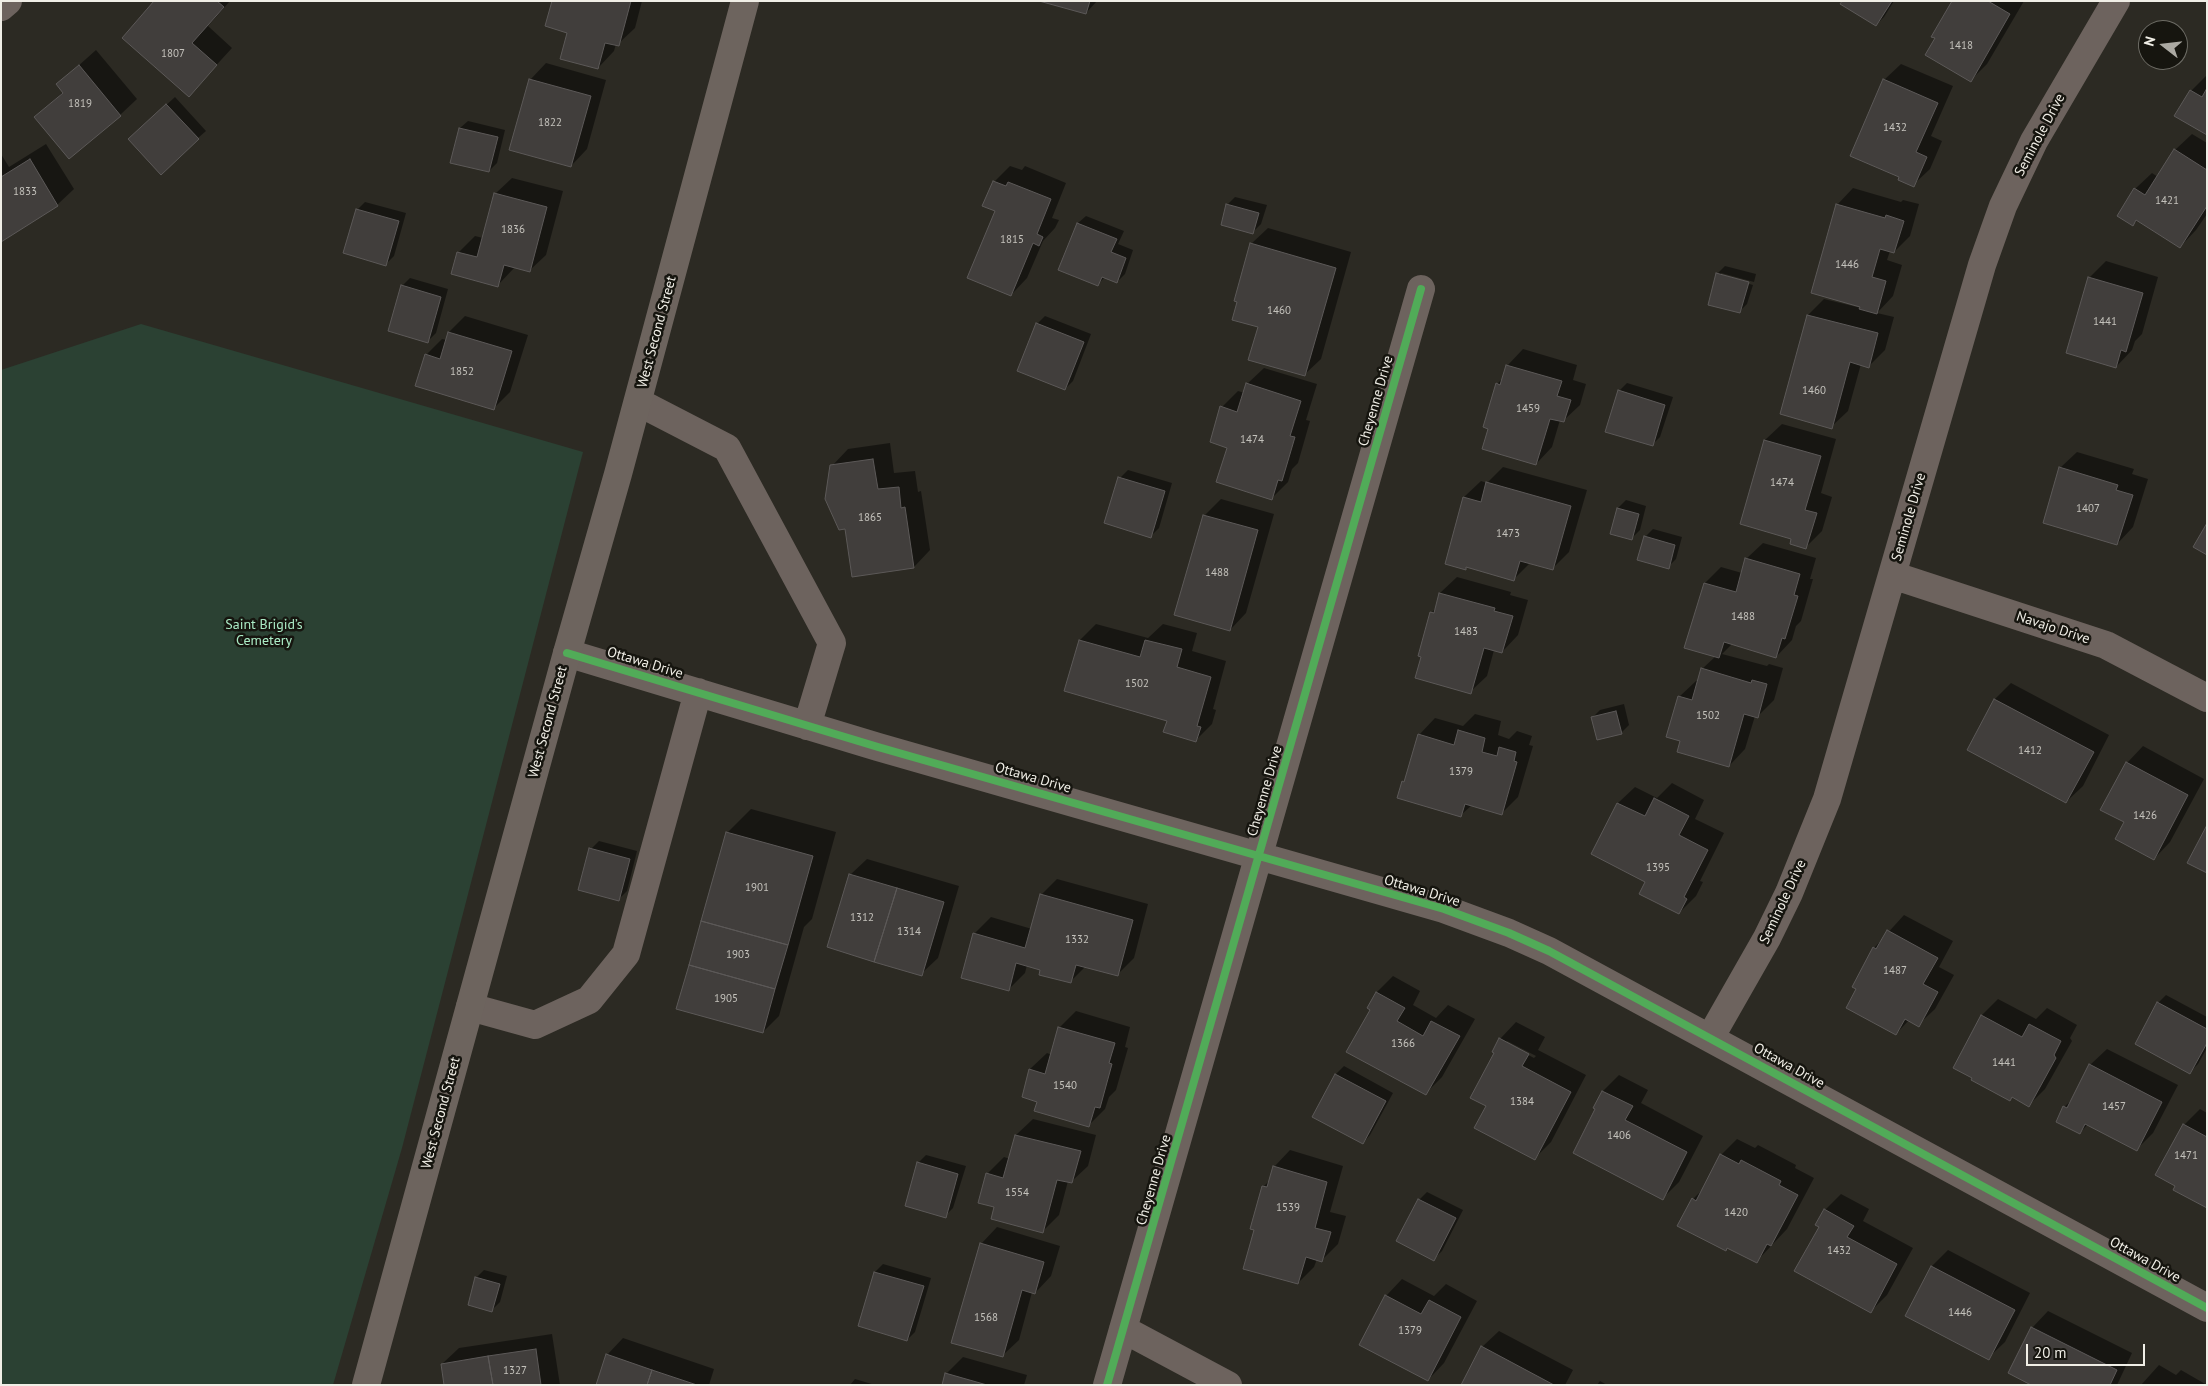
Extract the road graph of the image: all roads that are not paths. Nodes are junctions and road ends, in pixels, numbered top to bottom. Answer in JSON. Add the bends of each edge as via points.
{"nodes":[{"id":1,"x":8,"y":1,"type":"edge"},
{"id":2,"x":745,"y":1,"type":"edge"},
{"id":3,"x":2116,"y":1,"type":"edge"},
{"id":4,"x":1,"y":7,"type":"edge"},
{"id":5,"x":1421,"y":289,"type":"dead end"},
{"id":6,"x":638,"y":402,"type":"junction"},
{"id":7,"x":1892,"y":575,"type":"junction"},
{"id":8,"x":567,"y":653,"type":"junction"},
{"id":9,"x":698,"y":692,"type":"junction"},
{"id":10,"x":2207,"y":698,"type":"edge"},
{"id":11,"x":807,"y":726,"type":"junction"},
{"id":12,"x":1260,"y":856,"type":"junction"},
{"id":13,"x":470,"y":1007,"type":"junction"},
{"id":14,"x":1710,"y":1038,"type":"junction"},
{"id":15,"x":2207,"y":1308,"type":"edge"},
{"id":16,"x":1124,"y":1329,"type":"junction"},
{"id":17,"x":366,"y":1385,"type":"edge"},
{"id":18,"x":1107,"y":1385,"type":"edge"},
{"id":19,"x":1228,"y":1385,"type":"edge"}],
"edges":[{"from":1,"to":4,"type":"street"},
{"from":2,"to":6,"type":"main road","name":"West Second Street"},
{"from":3,"to":7,"type":"street","name":"Seminole Drive","via":[[2034,141],[2003,206],[1982,265]]},
{"from":5,"to":12,"type":"street","name":"Cheyenne Drive"},
{"from":6,"to":8,"type":"main road","name":"West Second Street"},
{"from":6,"to":11,"type":"street","via":[[727,448],[832,643]]},
{"from":7,"to":10,"type":"street","name":"Navajo Drive","via":[[2106,645]]},
{"from":7,"to":14,"type":"street","name":"Seminole Drive","via":[[1827,799],[1767,938]]},
{"from":8,"to":9,"type":"street","name":"Ottawa Drive"},
{"from":8,"to":13,"type":"main road","name":"West Second Street"},
{"from":9,"to":11,"type":"street","name":"Ottawa Drive"},
{"from":9,"to":13,"type":"street","via":[[626,954],[589,1000],[535,1025]]},
{"from":11,"to":12,"type":"street","name":"Ottawa Drive"},
{"from":12,"to":14,"type":"street","name":"Ottawa Drive","via":[[1444,909],[1509,933],[1549,951]]},
{"from":12,"to":16,"type":"street","name":"Cheyenne Drive"},
{"from":13,"to":17,"type":"main road","name":"West Second Street"},
{"from":14,"to":15,"type":"street","name":"Ottawa Drive"},
{"from":16,"to":18,"type":"street","name":"Cheyenne Drive"},
{"from":16,"to":19,"type":"street"}]}
